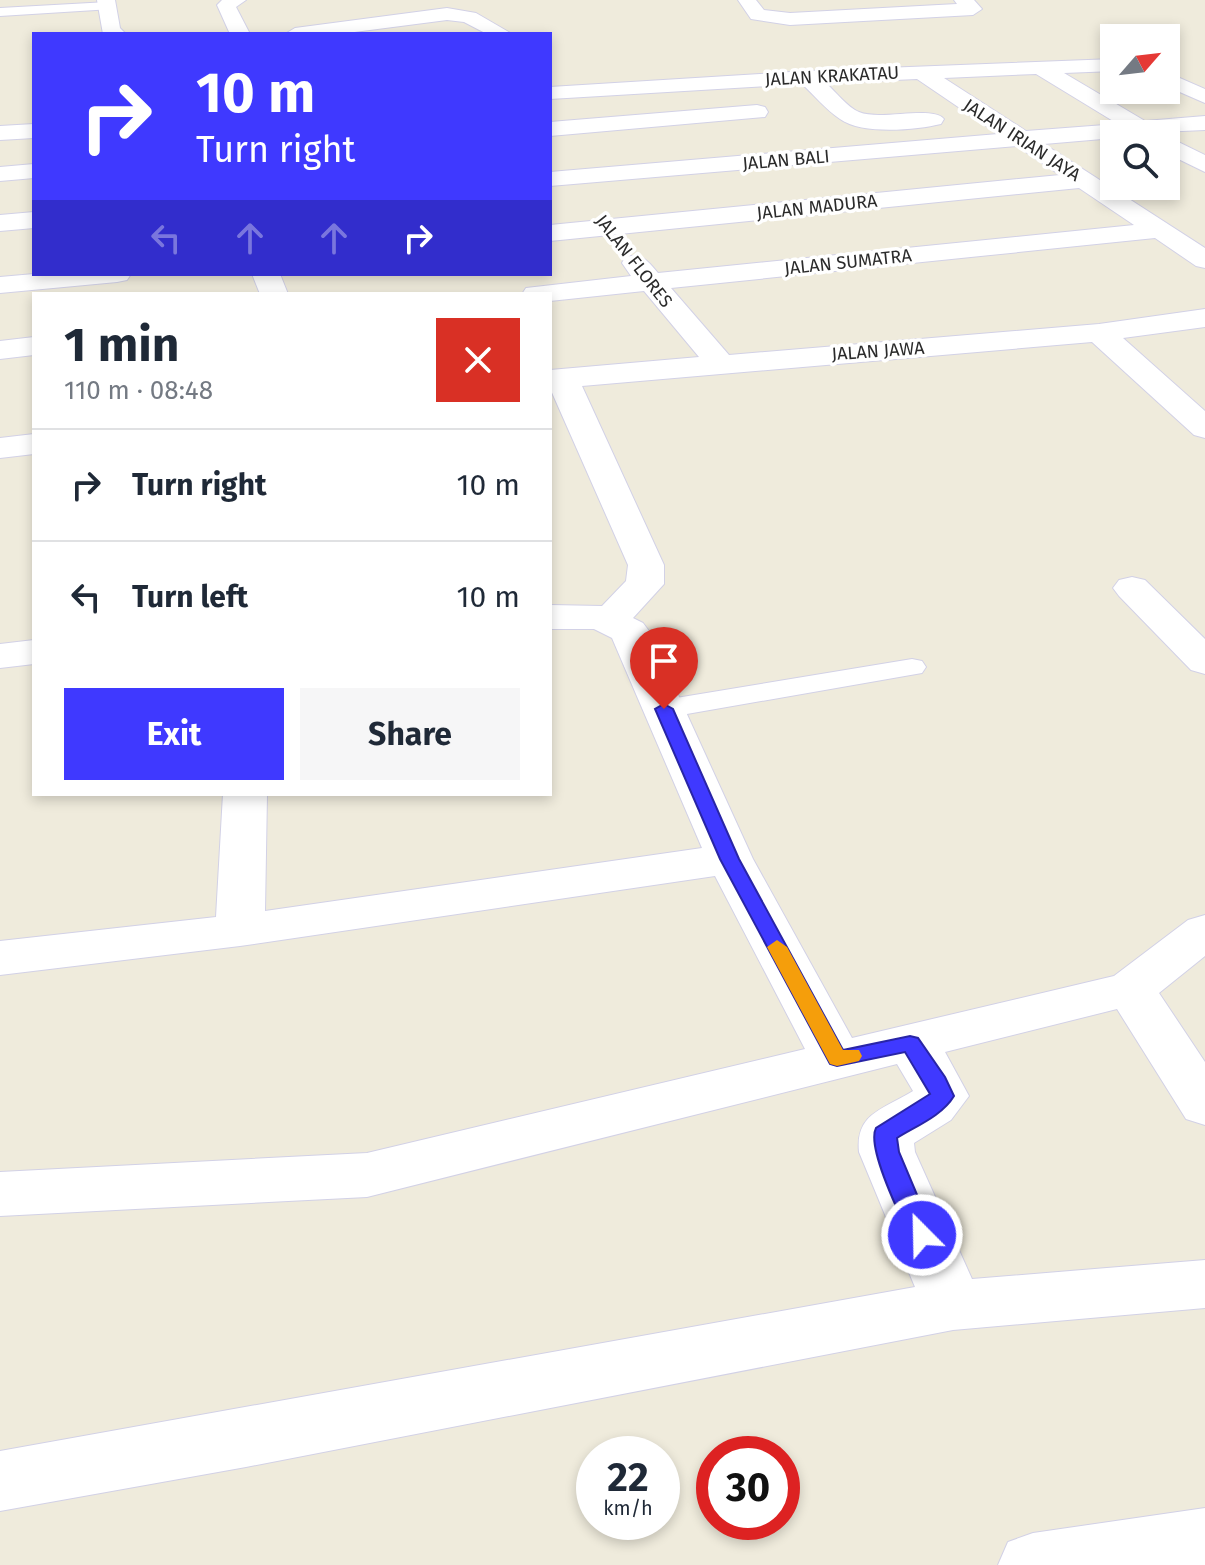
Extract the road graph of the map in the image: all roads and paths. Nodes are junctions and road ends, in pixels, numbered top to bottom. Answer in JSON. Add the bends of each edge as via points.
{"nodes":[{"id":1,"x":237,"y":0,"type":"edge"},
{"id":2,"x":747,"y":0,"type":"edge"},
{"id":3,"x":864,"y":0,"type":"edge"},
{"id":4,"x":964,"y":0,"type":"edge"},
{"id":5,"x":107,"y":3,"type":"edge"},
{"id":6,"x":384,"y":6,"type":"dead end"},
{"id":7,"x":0,"y":12,"type":"edge"},
{"id":8,"x":879,"y":15,"type":"junction"},
{"id":9,"x":403,"y":18,"type":"junction"},
{"id":10,"x":113,"y":32,"type":"edge"},
{"id":11,"x":239,"y":32,"type":"edge"},
{"id":12,"x":308,"y":32,"type":"edge"},
{"id":13,"x":498,"y":32,"type":"edge"},
{"id":14,"x":1100,"y":65,"type":"edge"},
{"id":15,"x":1037,"y":66,"type":"junction"},
{"id":16,"x":920,"y":72,"type":"junction"},
{"id":17,"x":807,"y":77,"type":"junction"},
{"id":18,"x":1180,"y":77,"type":"edge"},
{"id":19,"x":750,"y":80,"type":"junction"},
{"id":20,"x":552,"y":93,"type":"edge"},
{"id":21,"x":1205,"y":97,"type":"edge"},
{"id":22,"x":757,"y":112,"type":"junction"},
{"id":23,"x":984,"y":114,"type":"junction"},
{"id":24,"x":1127,"y":120,"type":"edge"},
{"id":25,"x":1205,"y":123,"type":"edge"},
{"id":26,"x":1180,"y":127,"type":"edge"},
{"id":27,"x":552,"y":129,"type":"edge"},
{"id":28,"x":32,"y":131,"type":"edge"},
{"id":29,"x":0,"y":133,"type":"edge"},
{"id":30,"x":1100,"y":135,"type":"edge"},
{"id":31,"x":1022,"y":139,"type":"junction"},
{"id":32,"x":1180,"y":151,"type":"edge"},
{"id":33,"x":769,"y":161,"type":"junction"},
{"id":34,"x":1205,"y":165,"type":"edge"},
{"id":35,"x":32,"y":171,"type":"edge"},
{"id":36,"x":0,"y":174,"type":"edge"},
{"id":37,"x":559,"y":178,"type":"edge"},
{"id":38,"x":1084,"y":180,"type":"junction"},
{"id":39,"x":32,"y":220,"type":"edge"},
{"id":40,"x":0,"y":223,"type":"edge"},
{"id":41,"x":608,"y":227,"type":"junction"},
{"id":42,"x":1160,"y":230,"type":"junction"},
{"id":43,"x":552,"y":233,"type":"edge"},
{"id":44,"x":1205,"y":260,"type":"edge"},
{"id":45,"x":104,"y":276,"type":"edge"},
{"id":46,"x":65,"y":282,"type":"edge"},
{"id":47,"x":649,"y":282,"type":"junction"},
{"id":48,"x":0,"y":285,"type":"edge"},
{"id":49,"x":552,"y":292,"type":"edge"},
{"id":50,"x":1205,"y":318,"type":"edge"},
{"id":51,"x":1099,"y":333,"type":"junction"},
{"id":52,"x":32,"y":346,"type":"edge"},
{"id":53,"x":0,"y":350,"type":"edge"},
{"id":54,"x":721,"y":365,"type":"junction"},
{"id":55,"x":556,"y":379,"type":"edge"},
{"id":56,"x":1205,"y":428,"type":"edge"},
{"id":57,"x":32,"y":444,"type":"edge"},
{"id":58,"x":0,"y":448,"type":"edge"},
{"id":59,"x":1132,"y":588,"type":"dead end"},
{"id":60,"x":552,"y":617,"type":"edge"},
{"id":61,"x":609,"y":620,"type":"junction"},
{"id":62,"x":32,"y":652,"type":"edge"},
{"id":63,"x":0,"y":656,"type":"edge"},
{"id":64,"x":1205,"y":662,"type":"edge"},
{"id":65,"x":912,"y":667,"type":"dead end"},
{"id":66,"x":664,"y":709,"type":"junction"},
{"id":67,"x":245,"y":796,"type":"edge"},
{"id":68,"x":730,"y":859,"type":"junction"},
{"id":69,"x":240,"y":930,"type":"junction"},
{"id":70,"x":1205,"y":931,"type":"edge"},
{"id":71,"x":0,"y":958,"type":"edge"},
{"id":72,"x":1130,"y":989,"type":"junction"},
{"id":73,"x":910,"y":1043,"type":"junction"},
{"id":74,"x":837,"y":1059,"type":"junction"},
{"id":75,"x":1205,"y":1105,"type":"edge"},
{"id":76,"x":0,"y":1194,"type":"edge"},
{"id":77,"x":1205,"y":1284,"type":"edge"},
{"id":78,"x":953,"y":1305,"type":"junction"},
{"id":79,"x":0,"y":1481,"type":"edge"},
{"id":80,"x":1205,"y":1540,"type":"edge"},
{"id":81,"x":1033,"y":1565,"type":"edge"}],
"edges":[{"from":1,"to":11,"type":"street","via":[[226,5]]},
{"from":2,"to":8,"type":"street","via":[[758,15],[771,19]]},
{"from":3,"to":8,"type":"street"},
{"from":4,"to":8,"type":"street","via":[[973,9]]},
{"from":5,"to":7,"type":"lane"},
{"from":5,"to":10,"type":"street"},
{"from":6,"to":9,"type":"street"},
{"from":9,"to":12,"type":"street"},
{"from":9,"to":13,"type":"street","via":[[461,15]]},
{"from":14,"to":15,"type":"street","name":"JALAN KRAKATAU"},
{"from":15,"to":16,"type":"street","name":"JALAN KRAKATAU"},
{"from":15,"to":24,"type":"street"},
{"from":16,"to":17,"type":"street","name":"JALAN KRAKATAU"},
{"from":16,"to":23,"type":"street","name":"JALAN IRIAN JAYA"},
{"from":17,"to":19,"type":"street","name":"JALAN KRAKATAU"},
{"from":17,"to":23,"type":"street","via":[[858,119],[890,122]]},
{"from":18,"to":21,"type":"street"},
{"from":19,"to":20,"type":"street","name":"JALAN KRAKATAU"},
{"from":19,"to":22,"type":"street"},
{"from":22,"to":27,"type":"street"},
{"from":22,"to":33,"type":"street"},
{"from":23,"to":31,"type":"street","name":"JALAN IRIAN JAYA"},
{"from":25,"to":26,"type":"street","name":"JALAN BALI"},
{"from":28,"to":29,"type":"street"},
{"from":30,"to":31,"type":"street","name":"JALAN BALI"},
{"from":31,"to":33,"type":"street","name":"JALAN BALI"},
{"from":31,"to":38,"type":"street","name":"JALAN IRIAN JAYA"},
{"from":32,"to":34,"type":"street"},
{"from":33,"to":37,"type":"street","name":"JALAN BALI"},
{"from":35,"to":36,"type":"street"},
{"from":37,"to":41,"type":"street","name":"JALAN FLORES"},
{"from":38,"to":41,"type":"street","name":"JALAN MADURA"},
{"from":38,"to":42,"type":"street","name":"JALAN IRIAN JAYA"},
{"from":39,"to":40,"type":"street"},
{"from":41,"to":43,"type":"street","name":"JALAN MADURA"},
{"from":41,"to":47,"type":"street","name":"JALAN FLORES"},
{"from":42,"to":44,"type":"street","name":"JALAN IRIAN JAYA"},
{"from":42,"to":47,"type":"street","name":"JALAN SUMATRA"},
{"from":45,"to":46,"type":"street"},
{"from":46,"to":48,"type":"street"},
{"from":47,"to":49,"type":"street","name":"JALAN SUMATRA"},
{"from":47,"to":54,"type":"street","name":"JALAN FLORES"},
{"from":50,"to":51,"type":"street","name":"JALAN JAWA"},
{"from":51,"to":54,"type":"street","name":"JALAN JAWA"},
{"from":51,"to":56,"type":"street"},
{"from":52,"to":53,"type":"street"},
{"from":54,"to":55,"type":"street","name":"JALAN JAWA"},
{"from":55,"to":61,"type":"street","via":[[646,565],[645,584]]},
{"from":57,"to":58,"type":"street"},
{"from":59,"to":64,"type":"street"},
{"from":60,"to":61,"type":"street"},
{"from":61,"to":66,"type":"street","via":[[629,631]]},
{"from":62,"to":63,"type":"street"},
{"from":65,"to":66,"type":"lane"},
{"from":66,"to":68,"type":"street"},
{"from":67,"to":69,"type":"street"},
{"from":68,"to":69,"type":"street"},
{"from":68,"to":74,"type":"street"},
{"from":69,"to":71,"type":"street"},
{"from":70,"to":72,"type":"street"},
{"from":72,"to":73,"type":"street"},
{"from":72,"to":75,"type":"street"},
{"from":73,"to":74,"type":"street"},
{"from":73,"to":78,"type":"street","via":[[942,1096],[885,1134],[887,1152]]},
{"from":74,"to":76,"type":"street","via":[[367,1175]]},
{"from":77,"to":78,"type":"street"},
{"from":78,"to":79,"type":"street"},
{"from":80,"to":81,"type":"street"}]}
